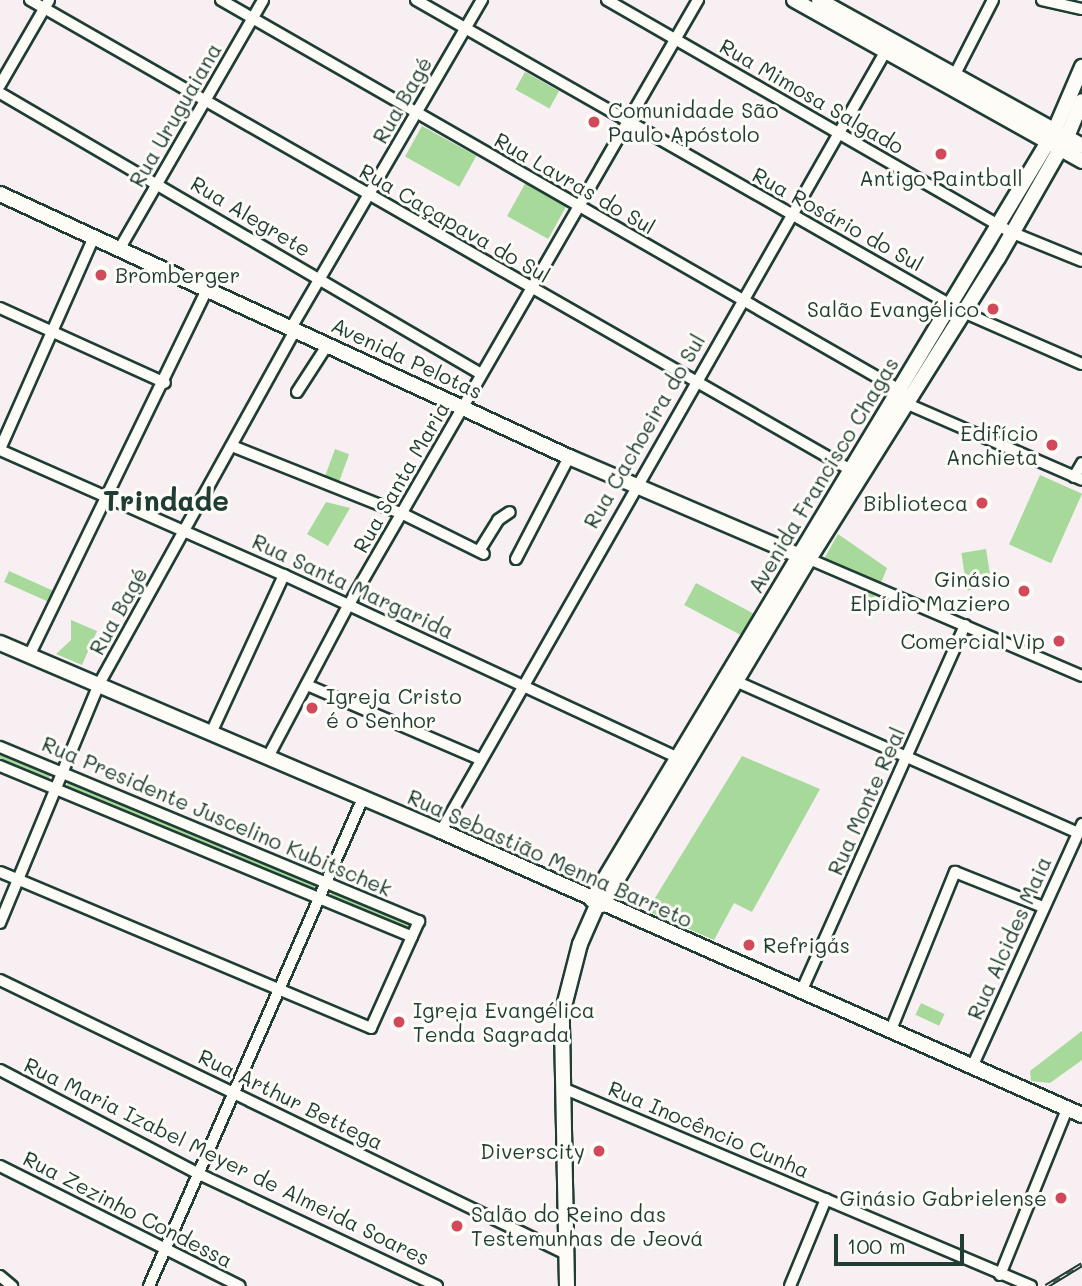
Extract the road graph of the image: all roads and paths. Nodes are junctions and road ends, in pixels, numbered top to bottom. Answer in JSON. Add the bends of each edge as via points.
{"nodes":[{"id":1,"x":30,"y":0,"type":"edge"},
{"id":2,"x":221,"y":0,"type":"edge"},
{"id":3,"x":263,"y":0,"type":"edge"},
{"id":4,"x":416,"y":0,"type":"edge"},
{"id":5,"x":482,"y":0,"type":"edge"},
{"id":6,"x":607,"y":0,"type":"edge"},
{"id":7,"x":698,"y":0,"type":"edge"},
{"id":8,"x":794,"y":0,"type":"edge"},
{"id":9,"x":819,"y":0,"type":"edge"},
{"id":10,"x":993,"y":0,"type":"edge"},
{"id":11,"x":1042,"y":0,"type":"edge"},
{"id":12,"x":47,"y":4,"type":"edge"},
{"id":13,"x":1082,"y":9,"type":"edge"},
{"id":14,"x":252,"y":19,"type":"junction"},
{"id":15,"x":465,"y":28,"type":"junction"},
{"id":16,"x":675,"y":39,"type":"junction"},
{"id":17,"x":888,"y":47,"type":"junction"},
{"id":18,"x":1082,"y":67,"type":"edge"},
{"id":19,"x":951,"y":83,"type":"junction"},
{"id":20,"x":0,"y":85,"type":"edge"},
{"id":21,"x":0,"y":93,"type":"edge"},
{"id":22,"x":1082,"y":101,"type":"edge"},
{"id":23,"x":206,"y":102,"type":"junction"},
{"id":24,"x":417,"y":113,"type":"junction"},
{"id":25,"x":627,"y":122,"type":"junction"},
{"id":26,"x":837,"y":132,"type":"junction"},
{"id":27,"x":1056,"y":142,"type":"junction"},
{"id":28,"x":1082,"y":146,"type":"edge"},
{"id":29,"x":1082,"y":162,"type":"edge"},
{"id":30,"x":158,"y":183,"type":"junction"},
{"id":31,"x":0,"y":194,"type":"edge"},
{"id":32,"x":370,"y":194,"type":"junction"},
{"id":33,"x":578,"y":207,"type":"junction"},
{"id":34,"x":789,"y":214,"type":"junction"},
{"id":35,"x":998,"y":225,"type":"junction"},
{"id":36,"x":1013,"y":233,"type":"junction"},
{"id":37,"x":94,"y":237,"type":"junction"},
{"id":38,"x":120,"y":248,"type":"junction"},
{"id":39,"x":1082,"y":261,"type":"edge"},
{"id":40,"x":319,"y":279,"type":"junction"},
{"id":41,"x":207,"y":289,"type":"junction"},
{"id":42,"x":531,"y":289,"type":"junction"},
{"id":43,"x":741,"y":300,"type":"junction"},
{"id":44,"x":0,"y":308,"type":"edge"},
{"id":45,"x":957,"y":309,"type":"junction"},
{"id":46,"x":293,"y":329,"type":"junction"},
{"id":47,"x":53,"y":331,"type":"junction"},
{"id":48,"x":328,"y":344,"type":"junction"},
{"id":49,"x":1082,"y":364,"type":"edge"},
{"id":50,"x":481,"y":374,"type":"junction"},
{"id":51,"x":165,"y":383,"type":"junction"},
{"id":52,"x":693,"y":383,"type":"junction"},
{"id":53,"x":296,"y":392,"type":"dead end"},
{"id":54,"x":903,"y":397,"type":"junction"},
{"id":55,"x":464,"y":406,"type":"junction"},
{"id":56,"x":232,"y":446,"type":"junction"},
{"id":57,"x":0,"y":450,"type":"edge"},
{"id":58,"x":569,"y":457,"type":"junction"},
{"id":59,"x":1082,"y":463,"type":"edge"},
{"id":60,"x":856,"y":474,"type":"junction"},
{"id":61,"x":1078,"y":478,"type":"edge"},
{"id":62,"x":634,"y":486,"type":"junction"},
{"id":63,"x":109,"y":498,"type":"junction"},
{"id":64,"x":510,"y":512,"type":"dead end"},
{"id":65,"x":403,"y":514,"type":"junction"},
{"id":66,"x":185,"y":530,"type":"junction"},
{"id":67,"x":804,"y":557,"type":"junction"},
{"id":68,"x":516,"y":559,"type":"dead end"},
{"id":69,"x":284,"y":575,"type":"junction"},
{"id":70,"x":348,"y":606,"type":"junction"},
{"id":71,"x":965,"y":625,"type":"junction"},
{"id":72,"x":0,"y":643,"type":"edge"},
{"id":73,"x":29,"y":656,"type":"junction"},
{"id":74,"x":1082,"y":662,"type":"edge"},
{"id":75,"x":1079,"y":675,"type":"edge"},
{"id":76,"x":730,"y":679,"type":"junction"},
{"id":77,"x":99,"y":684,"type":"junction"},
{"id":78,"x":307,"y":685,"type":"junction"},
{"id":79,"x":521,"y":685,"type":"junction"},
{"id":80,"x":211,"y":733,"type":"junction"},
{"id":81,"x":0,"y":747,"type":"edge"},
{"id":82,"x":907,"y":756,"type":"junction"},
{"id":83,"x":268,"y":757,"type":"junction"},
{"id":84,"x":480,"y":759,"type":"junction"},
{"id":85,"x":682,"y":760,"type":"junction"},
{"id":86,"x":0,"y":766,"type":"edge"},
{"id":87,"x":61,"y":773,"type":"junction"},
{"id":88,"x":55,"y":789,"type":"junction"},
{"id":89,"x":363,"y":798,"type":"junction"},
{"id":90,"x":1080,"y":829,"type":"edge"},
{"id":91,"x":440,"y":831,"type":"junction"},
{"id":92,"x":230,"y":843,"type":"junction"},
{"id":93,"x":225,"y":859,"type":"junction"},
{"id":94,"x":0,"y":872,"type":"edge"},
{"id":95,"x":19,"y":880,"type":"junction"},
{"id":96,"x":325,"y":882,"type":"junction"},
{"id":97,"x":318,"y":898,"type":"junction"},
{"id":98,"x":597,"y":903,"type":"junction"},
{"id":99,"x":1043,"y":907,"type":"junction"},
{"id":100,"x":0,"y":923,"type":"edge"},
{"id":101,"x":412,"y":937,"type":"junction"},
{"id":102,"x":0,"y":980,"type":"edge"},
{"id":103,"x":279,"y":990,"type":"junction"},
{"id":104,"x":801,"y":992,"type":"junction"},
{"id":105,"x":890,"y":1032,"type":"junction"},
{"id":106,"x":972,"y":1067,"type":"junction"},
{"id":107,"x":0,"y":1070,"type":"edge"},
{"id":108,"x":565,"y":1089,"type":"junction"},
{"id":109,"x":236,"y":1094,"type":"junction"},
{"id":110,"x":1067,"y":1109,"type":"junction"},
{"id":111,"x":1082,"y":1115,"type":"edge"},
{"id":112,"x":0,"y":1166,"type":"edge"},
{"id":113,"x":200,"y":1174,"type":"junction"},
{"id":114,"x":826,"y":1199,"type":"junction"},
{"id":115,"x":166,"y":1249,"type":"junction"},
{"id":116,"x":566,"y":1254,"type":"junction"},
{"id":117,"x":1000,"y":1275,"type":"junction"},
{"id":118,"x":0,"y":1276,"type":"edge"},
{"id":119,"x":12,"y":1286,"type":"edge"},
{"id":120,"x":149,"y":1286,"type":"edge"},
{"id":121,"x":240,"y":1286,"type":"edge"},
{"id":122,"x":437,"y":1286,"type":"edge"},
{"id":123,"x":567,"y":1286,"type":"edge"},
{"id":124,"x":790,"y":1286,"type":"edge"},
{"id":125,"x":1029,"y":1286,"type":"edge"}],
"edges":[{"from":1,"to":12,"type":"street","name":"Rua Caçapava do Sul"},
{"from":2,"to":14,"type":"street","name":"Rua Lavras do Sul"},
{"from":3,"to":14,"type":"street","name":"Rua Uruguaiana"},
{"from":4,"to":15,"type":"street","name":"Rua Rosário do Sul"},
{"from":5,"to":15,"type":"street","name":"Rua Bagé"},
{"from":6,"to":16,"type":"street","name":"Rua Mimosa Salgado"},
{"from":7,"to":16,"type":"street","name":"Rua Santa Maria"},
{"from":8,"to":17,"type":"main road"},
{"from":9,"to":17,"type":"main road"},
{"from":10,"to":19,"type":"street"},
{"from":11,"to":13,"type":"street"},
{"from":12,"to":20,"type":"street"},
{"from":12,"to":23,"type":"street","name":"Rua Caçapava do Sul"},
{"from":14,"to":23,"type":"street","name":"Rua Uruguaiana"},
{"from":14,"to":24,"type":"street","name":"Rua Lavras do Sul"},
{"from":15,"to":24,"type":"street","name":"Rua Bagé"},
{"from":15,"to":25,"type":"street","name":"Rua Rosário do Sul"},
{"from":16,"to":25,"type":"street","name":"Rua Santa Maria"},
{"from":16,"to":26,"type":"street","name":"Rua Mimosa Salgado"},
{"from":17,"to":19,"type":"main road"},
{"from":17,"to":26,"type":"street","name":"Rua Cachoeira do Sul"},
{"from":18,"to":27,"type":"main road","name":"Avenida Francisco Chagas"},
{"from":19,"to":27,"type":"main road"},
{"from":21,"to":30,"type":"street","name":"Rua Alegrete"},
{"from":22,"to":27,"type":"main road","name":"Avenida Francisco Chagas"},
{"from":23,"to":30,"type":"street","name":"Rua Uruguaiana"},
{"from":23,"to":32,"type":"street","name":"Rua Caçapava do Sul"},
{"from":24,"to":32,"type":"street","name":"Rua Bagé"},
{"from":24,"to":33,"type":"street","name":"Rua Lavras do Sul"},
{"from":25,"to":33,"type":"street","name":"Rua Santa Maria"},
{"from":25,"to":34,"type":"street","name":"Rua Rosário do Sul"},
{"from":26,"to":34,"type":"street","name":"Rua Cachoeira do Sul"},
{"from":26,"to":35,"type":"street","name":"Rua Mimosa Salgado"},
{"from":27,"to":28,"type":"main road"},
{"from":27,"to":29,"type":"main road"},
{"from":27,"to":35,"type":"main road","name":"Avenida Francisco Chagas"},
{"from":27,"to":36,"type":"main road","name":"Avenida Francisco Chagas"},
{"from":30,"to":38,"type":"street","name":"Rua Uruguaiana"},
{"from":30,"to":40,"type":"street","name":"Rua Alegrete"},
{"from":31,"to":37,"type":"main road","name":"Avenida Pelotas"},
{"from":32,"to":40,"type":"street","name":"Rua Bagé"},
{"from":32,"to":42,"type":"street","name":"Rua Caçapava do Sul"},
{"from":33,"to":42,"type":"street","name":"Rua Santa Maria"},
{"from":33,"to":43,"type":"street","name":"Rua Lavras do Sul"},
{"from":34,"to":43,"type":"street","name":"Rua Cachoeira do Sul"},
{"from":34,"to":45,"type":"street","name":"Rua Rosário do Sul"},
{"from":35,"to":36,"type":"street","name":"Rua Mimosa Salgado"},
{"from":35,"to":45,"type":"main road","name":"Avenida Francisco Chagas"},
{"from":36,"to":39,"type":"street","name":"Rua Mimosa Salgado"},
{"from":36,"to":45,"type":"main road","name":"Avenida Francisco Chagas"},
{"from":37,"to":38,"type":"main road","name":"Avenida Pelotas"},
{"from":37,"to":47,"type":"street"},
{"from":38,"to":41,"type":"main road","name":"Avenida Pelotas"},
{"from":40,"to":46,"type":"street","name":"Rua Bagé"},
{"from":40,"to":50,"type":"street","name":"Rua Alegrete"},
{"from":41,"to":46,"type":"main road","name":"Avenida Pelotas"},
{"from":41,"to":51,"type":"street"},
{"from":42,"to":50,"type":"street","name":"Rua Santa Maria"},
{"from":42,"to":52,"type":"street","name":"Rua Caçapava do Sul"},
{"from":43,"to":52,"type":"street","name":"Rua Cachoeira do Sul"},
{"from":43,"to":54,"type":"street","name":"Rua Lavras do Sul"},
{"from":44,"to":47,"type":"street"},
{"from":45,"to":49,"type":"street","name":"Rua Rosário do Sul"},
{"from":45,"to":54,"type":"main road","name":"Avenida Francisco Chagas"},
{"from":46,"to":48,"type":"main road","name":"Avenida Pelotas"},
{"from":46,"to":56,"type":"street","name":"Rua Bagé"},
{"from":47,"to":51,"type":"street"},
{"from":47,"to":57,"type":"street"},
{"from":48,"to":53,"type":"street"},
{"from":48,"to":55,"type":"main road","name":"Avenida Pelotas"},
{"from":50,"to":55,"type":"street","name":"Rua Santa Maria"},
{"from":51,"to":63,"type":"street"},
{"from":52,"to":60,"type":"street","name":"Rua Caçapava do Sul"},
{"from":52,"to":62,"type":"street","name":"Rua Cachoeira do Sul"},
{"from":54,"to":60,"type":"main road","name":"Avenida Francisco Chagas"},
{"from":54,"to":61,"type":"street","name":"Rua Lavras do Sul"},
{"from":55,"to":58,"type":"main road","name":"Avenida Pelotas"},
{"from":55,"to":65,"type":"street","name":"Rua Santa Maria"},
{"from":56,"to":65,"type":"street"},
{"from":56,"to":66,"type":"street","name":"Rua Bagé"},
{"from":57,"to":63,"type":"street","name":"Rua Santa Margarida"},
{"from":58,"to":62,"type":"main road","name":"Avenida Pelotas"},
{"from":58,"to":68,"type":"street"},
{"from":59,"to":61,"type":"street"},
{"from":60,"to":67,"type":"main road","name":"Avenida Francisco Chagas"},
{"from":62,"to":67,"type":"main road","name":"Avenida Pelotas"},
{"from":62,"to":79,"type":"street","name":"Rua Cachoeira do Sul"},
{"from":63,"to":66,"type":"street","name":"Rua Santa Margarida"},
{"from":63,"to":73,"type":"street"},
{"from":64,"to":65,"type":"street","via":[[498,520],[482,552]]},
{"from":65,"to":70,"type":"street","name":"Rua Santa Maria"},
{"from":66,"to":69,"type":"street","name":"Rua Santa Margarida"},
{"from":66,"to":77,"type":"street","name":"Rua Bagé"},
{"from":67,"to":71,"type":"street"},
{"from":67,"to":76,"type":"main road","name":"Avenida Francisco Chagas"},
{"from":69,"to":70,"type":"street","name":"Rua Santa Margarida"},
{"from":69,"to":80,"type":"street"},
{"from":70,"to":78,"type":"street","name":"Rua Santa Maria"},
{"from":70,"to":79,"type":"street","name":"Rua Santa Margarida"},
{"from":71,"to":75,"type":"street"},
{"from":71,"to":82,"type":"street","name":"Rua Monte Real"},
{"from":72,"to":73,"type":"main road","name":"Rua Sebastião Menna Barreto"},
{"from":73,"to":77,"type":"main road","name":"Rua Sebastião Menna Barreto"},
{"from":74,"to":75,"type":"street"},
{"from":76,"to":82,"type":"street"},
{"from":76,"to":85,"type":"main road","name":"Avenida Francisco Chagas"},
{"from":77,"to":80,"type":"main road","name":"Rua Sebastião Menna Barreto"},
{"from":77,"to":87,"type":"street","name":"Rua Bagé"},
{"from":78,"to":83,"type":"street","name":"Rua Santa Maria"},
{"from":78,"to":84,"type":"street"},
{"from":79,"to":84,"type":"street","name":"Rua Cachoeira do Sul"},
{"from":79,"to":85,"type":"street","name":"Rua Santa Margarida"},
{"from":80,"to":83,"type":"main road","name":"Rua Sebastião Menna Barreto"},
{"from":81,"to":87,"type":"street","name":"Rua Presidente Juscelino Kubitschek"},
{"from":82,"to":90,"type":"street"},
{"from":82,"to":104,"type":"street","name":"Rua Monte Real"},
{"from":83,"to":89,"type":"main road","name":"Rua Sebastião Menna Barreto"},
{"from":84,"to":91,"type":"street","name":"Rua Cachoeira do Sul"},
{"from":85,"to":98,"type":"main road","name":"Avenida Francisco Chagas"},
{"from":86,"to":88,"type":"street","name":"Rua Presidente Juscelino Kubitschek"},
{"from":87,"to":88,"type":"street","name":"Rua Bagé"},
{"from":87,"to":92,"type":"street","name":"Rua Presidente Juscelino Kubitschek"},
{"from":88,"to":93,"type":"street","name":"Rua Presidente Juscelino Kubitschek"},
{"from":88,"to":95,"type":"street","name":"Rua Bagé"},
{"from":89,"to":91,"type":"main road","name":"Rua Sebastião Menna Barreto"},
{"from":89,"to":96,"type":"street"},
{"from":90,"to":99,"type":"street","name":"Rua Alcides Maia"},
{"from":91,"to":98,"type":"main road","name":"Rua Sebastião Menna Barreto"},
{"from":92,"to":93,"type":"street"},
{"from":92,"to":96,"type":"street","name":"Rua Presidente Juscelino Kubitschek"},
{"from":93,"to":97,"type":"street","name":"Rua Presidente Juscelino Kubitschek"},
{"from":94,"to":95,"type":"street"},
{"from":95,"to":100,"type":"street","name":"Rua Bagé"},
{"from":95,"to":103,"type":"street"},
{"from":96,"to":97,"type":"street"},
{"from":96,"to":101,"type":"street","name":"Rua Presidente Juscelino Kubitschek","via":[[419,921]]},
{"from":97,"to":101,"type":"street","name":"Rua Presidente Juscelino Kubitschek"},
{"from":97,"to":103,"type":"street"},
{"from":98,"to":104,"type":"main road","name":"Rua Sebastião Menna Barreto"},
{"from":98,"to":108,"type":"main road","name":"Avenida Francisco Chagas","via":[[565,996]]},
{"from":99,"to":105,"type":"street","via":[[955,872]]},
{"from":99,"to":106,"type":"street","name":"Rua Alcides Maia"},
{"from":101,"to":103,"type":"street","via":[[371,1028]]},
{"from":102,"to":109,"type":"street","name":"Rua Arthur Bettega"},
{"from":103,"to":109,"type":"street"},
{"from":104,"to":105,"type":"main road","name":"Rua Sebastião Menna Barreto"},
{"from":105,"to":106,"type":"main road","name":"Rua Sebastião Menna Barreto"},
{"from":106,"to":110,"type":"main road","name":"Rua Sebastião Menna Barreto"},
{"from":107,"to":113,"type":"street","name":"Rua Maria Izabel Meyer de Almeida Soares"},
{"from":108,"to":114,"type":"street","name":"Rua Inocêncio Cunha"},
{"from":108,"to":116,"type":"main road","name":"Avenida Francisco Chagas"},
{"from":109,"to":113,"type":"street"},
{"from":109,"to":116,"type":"street","name":"Rua Arthur Bettega"},
{"from":110,"to":111,"type":"main road","name":"Rua Sebastião Menna Barreto"},
{"from":110,"to":117,"type":"street"},
{"from":112,"to":115,"type":"street","name":"Rua Zezinho Condessa"},
{"from":113,"to":115,"type":"street"},
{"from":113,"to":122,"type":"street","name":"Rua Maria Izabel Meyer de Almeida Soares"},
{"from":114,"to":117,"type":"street","name":"Rua Inocêncio Cunha"},
{"from":114,"to":124,"type":"street"},
{"from":115,"to":120,"type":"street"},
{"from":115,"to":121,"type":"street","name":"Rua Zezinho Condessa"},
{"from":116,"to":123,"type":"main road","name":"Avenida Francisco Chagas"},
{"from":117,"to":125,"type":"street","name":"Rua Inocêncio Cunha"},
{"from":118,"to":119,"type":"street"}]}
